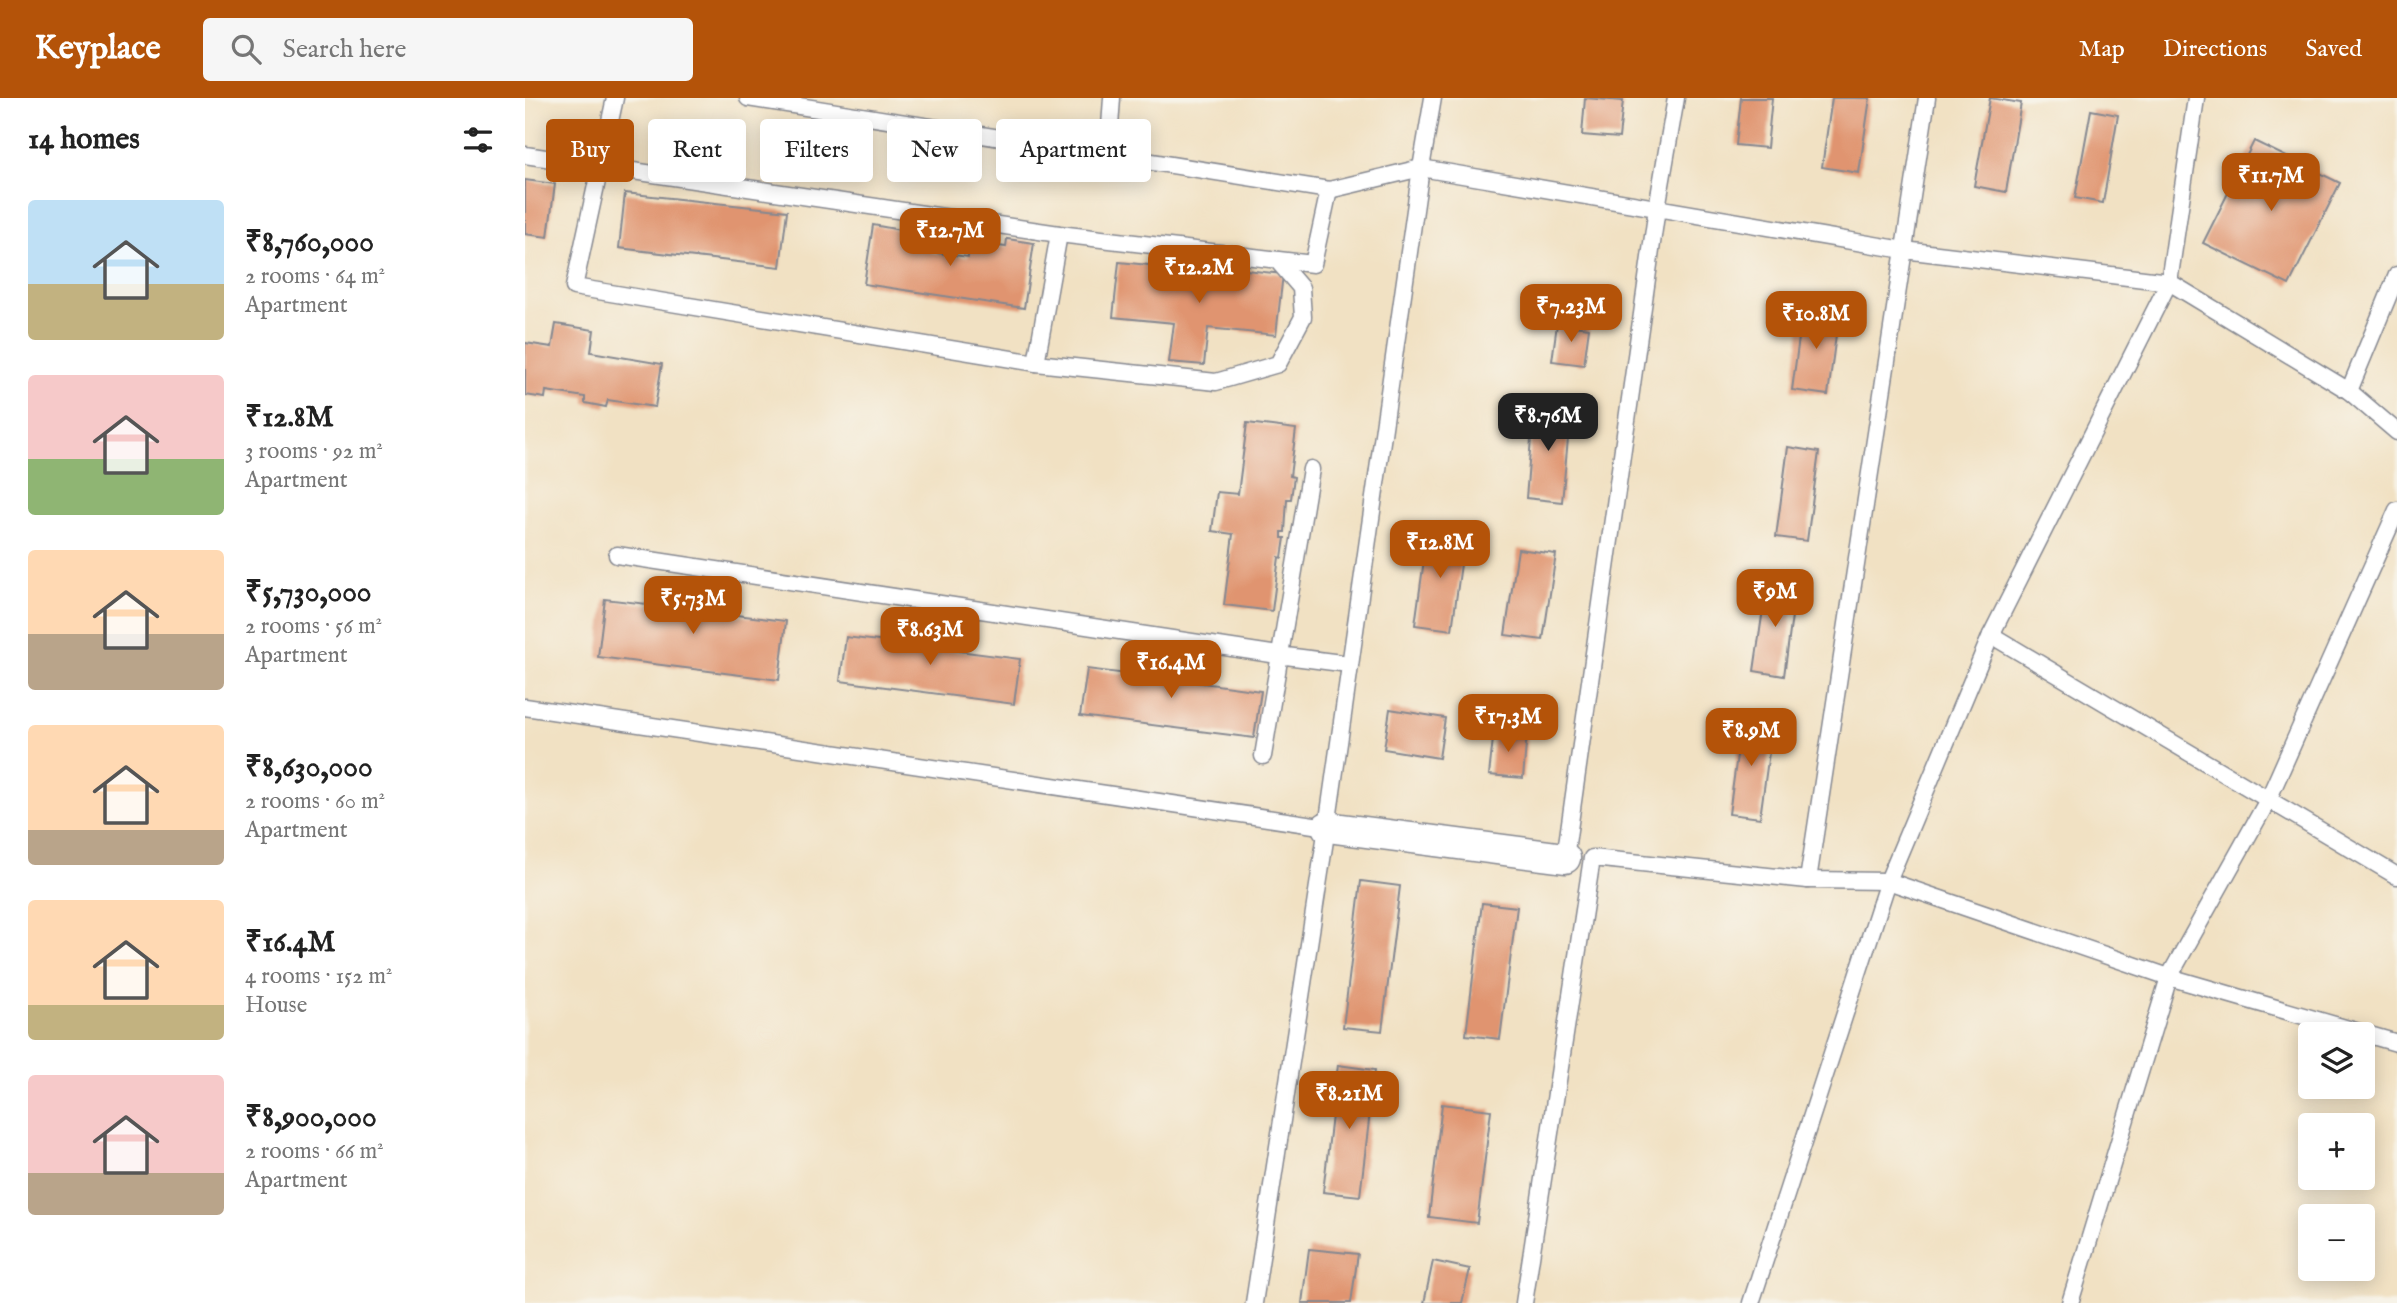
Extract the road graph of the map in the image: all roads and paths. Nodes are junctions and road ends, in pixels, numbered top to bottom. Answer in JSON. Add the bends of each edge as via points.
{"nodes":[{"id":1,"x":615,"y":98,"type":"edge"},
{"id":2,"x":748,"y":98,"type":"edge"},
{"id":3,"x":1112,"y":98,"type":"edge"},
{"id":4,"x":1433,"y":98,"type":"edge"},
{"id":5,"x":1676,"y":98,"type":"edge"},
{"id":6,"x":1927,"y":98,"type":"edge"},
{"id":7,"x":2196,"y":98,"type":"edge"},
{"id":8,"x":611,"y":119,"type":"edge"},
{"id":9,"x":1111,"y":119,"type":"edge"},
{"id":10,"x":996,"y":137,"type":"edge"},
{"id":11,"x":525,"y":155,"type":"edge"},
{"id":12,"x":546,"y":158,"type":"edge"},
{"id":13,"x":1151,"y":162,"type":"edge"},
{"id":14,"x":1420,"y":168,"type":"junction"},
{"id":15,"x":634,"y":170,"type":"edge"},
{"id":16,"x":597,"y":182,"type":"edge"},
{"id":17,"x":1329,"y":190,"type":"junction"},
{"id":18,"x":1657,"y":208,"type":"junction"},
{"id":19,"x":1059,"y":234,"type":"junction"},
{"id":20,"x":1904,"y":250,"type":"junction"},
{"id":21,"x":1277,"y":260,"type":"junction"},
{"id":22,"x":2397,"y":275,"type":"edge"},
{"id":23,"x":2169,"y":282,"type":"junction"},
{"id":24,"x":1037,"y":363,"type":"junction"},
{"id":25,"x":2349,"y":391,"type":"junction"},
{"id":26,"x":2397,"y":432,"type":"edge"},
{"id":27,"x":1311,"y":470,"type":"dead end"},
{"id":28,"x":2397,"y":510,"type":"edge"},
{"id":29,"x":617,"y":555,"type":"dead end"},
{"id":30,"x":1991,"y":635,"type":"junction"},
{"id":31,"x":1278,"y":655,"type":"junction"},
{"id":32,"x":1349,"y":664,"type":"junction"},
{"id":33,"x":525,"y":707,"type":"edge"},
{"id":34,"x":1263,"y":756,"type":"dead end"},
{"id":35,"x":2269,"y":800,"type":"junction"},
{"id":36,"x":1327,"y":827,"type":"junction"},
{"id":37,"x":1578,"y":858,"type":"junction"},
{"id":38,"x":2397,"y":876,"type":"edge"},
{"id":39,"x":1808,"y":880,"type":"junction"},
{"id":40,"x":1888,"y":881,"type":"junction"},
{"id":41,"x":2169,"y":977,"type":"junction"},
{"id":42,"x":2397,"y":1043,"type":"edge"},
{"id":43,"x":1254,"y":1303,"type":"edge"},
{"id":44,"x":1524,"y":1303,"type":"edge"},
{"id":45,"x":1751,"y":1303,"type":"edge"},
{"id":46,"x":2070,"y":1303,"type":"edge"}],
"edges":[{"from":1,"to":8,"type":"lane"},
{"from":2,"to":10,"type":"lane"},
{"from":3,"to":9,"type":"lane"},
{"from":4,"to":14,"type":"lane"},
{"from":5,"to":18,"type":"lane"},
{"from":6,"to":20,"type":"lane"},
{"from":7,"to":23,"type":"lane"},
{"from":11,"to":12,"type":"lane"},
{"from":13,"to":17,"type":"lane"},
{"from":14,"to":17,"type":"lane"},
{"from":14,"to":18,"type":"lane"},
{"from":14,"to":32,"type":"lane"},
{"from":15,"to":19,"type":"lane"},
{"from":16,"to":24,"type":"lane","via":[[574,287]]},
{"from":17,"to":21,"type":"lane","via":[[1313,264]]},
{"from":18,"to":20,"type":"lane"},
{"from":18,"to":37,"type":"lane"},
{"from":19,"to":21,"type":"lane"},
{"from":19,"to":24,"type":"lane"},
{"from":20,"to":23,"type":"lane"},
{"from":20,"to":39,"type":"lane"},
{"from":21,"to":24,"type":"lane","via":[[1301,288],[1303,317],[1278,364],[1216,382]]},
{"from":22,"to":25,"type":"lane"},
{"from":23,"to":25,"type":"lane"},
{"from":23,"to":30,"type":"lane"},
{"from":25,"to":26,"type":"lane"},
{"from":27,"to":31,"type":"lane"},
{"from":28,"to":35,"type":"lane"},
{"from":29,"to":31,"type":"lane"},
{"from":30,"to":35,"type":"lane"},
{"from":30,"to":40,"type":"lane"},
{"from":31,"to":32,"type":"lane"},
{"from":31,"to":34,"type":"lane"},
{"from":32,"to":36,"type":"lane"},
{"from":33,"to":36,"type":"lane"},
{"from":35,"to":38,"type":"lane"},
{"from":35,"to":41,"type":"lane"},
{"from":36,"to":37,"type":"street"},
{"from":36,"to":43,"type":"lane"},
{"from":37,"to":39,"type":"lane"},
{"from":37,"to":44,"type":"lane"},
{"from":39,"to":40,"type":"lane"},
{"from":40,"to":41,"type":"lane"},
{"from":40,"to":45,"type":"lane"},
{"from":41,"to":42,"type":"lane"},
{"from":41,"to":46,"type":"lane"}]}
